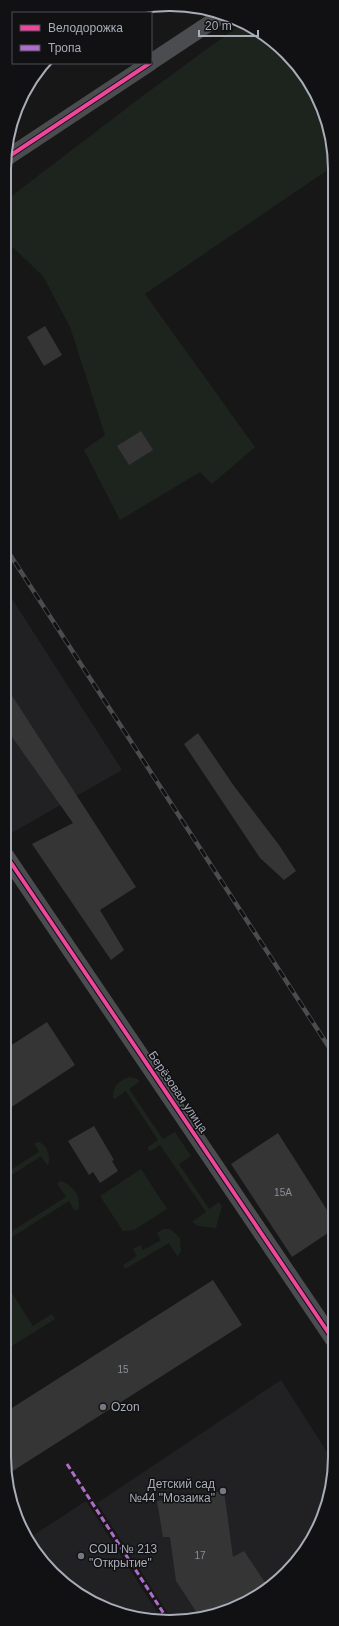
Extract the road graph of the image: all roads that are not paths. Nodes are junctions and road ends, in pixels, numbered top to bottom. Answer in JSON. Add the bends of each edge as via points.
{"nodes":[{"id":1,"x":217,"y":18,"type":"edge"},
{"id":2,"x":152,"y":62,"type":"edge"},
{"id":3,"x":148,"y":64,"type":"edge"},
{"id":4,"x":12,"y":150,"type":"edge"},
{"id":5,"x":11,"y":863,"type":"edge"},
{"id":6,"x":328,"y":1332,"type":"edge"}],
"edges":[{"from":1,"to":2,"type":"street"},
{"from":3,"to":4,"type":"street"},
{"from":5,"to":6,"type":"street","name":"Берёзовая улица"}]}
